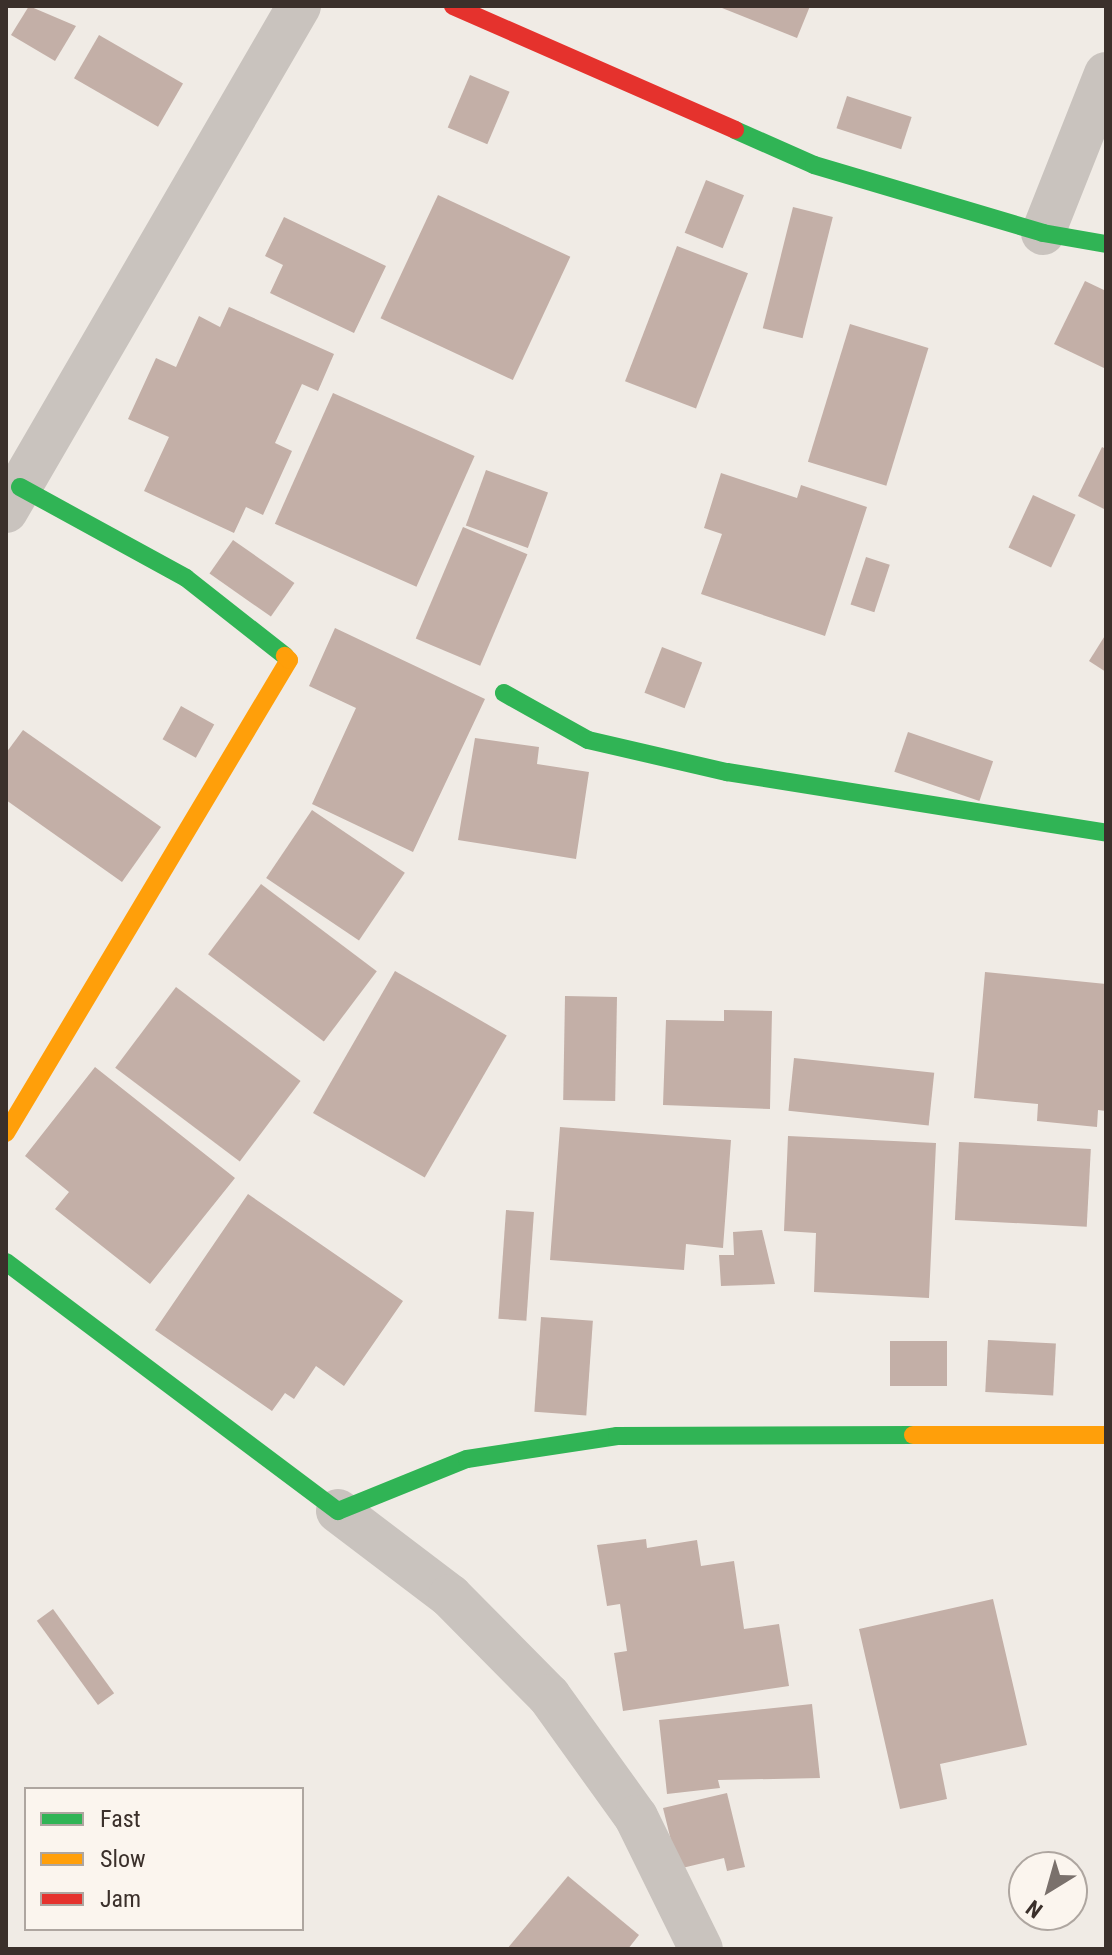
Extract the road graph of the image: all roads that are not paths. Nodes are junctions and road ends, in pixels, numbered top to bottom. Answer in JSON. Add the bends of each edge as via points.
{"nodes":[{"id":1,"x":299,"y":6,"type":"edge"},
{"id":2,"x":453,"y":6,"type":"edge"},
{"id":3,"x":1106,"y":74,"type":"edge"},
{"id":4,"x":1043,"y":233,"type":"junction"},
{"id":5,"x":1106,"y":244,"type":"edge"},
{"id":6,"x":13,"y":499,"type":"edge"},
{"id":7,"x":504,"y":693,"type":"dead end"},
{"id":8,"x":1106,"y":833,"type":"edge"},
{"id":9,"x":6,"y":1133,"type":"edge"},
{"id":10,"x":6,"y":1262,"type":"edge"},
{"id":11,"x":1106,"y":1435,"type":"edge"},
{"id":12,"x":338,"y":1511,"type":"junction"},
{"id":13,"x":701,"y":1949,"type":"edge"}],
"edges":[{"from":1,"to":6,"type":"street"},
{"from":2,"to":4,"type":"street","via":[[814,165]]},
{"from":3,"to":4,"type":"street"},
{"from":4,"to":5,"type":"street"},
{"from":6,"to":9,"type":"street","via":[[186,578],[289,660]]},
{"from":7,"to":8,"type":"street","via":[[588,740],[727,772]]},
{"from":10,"to":12,"type":"street"},
{"from":11,"to":12,"type":"street","via":[[617,1436],[467,1459]]},
{"from":12,"to":13,"type":"street","via":[[450,1596],[549,1696],[636,1817]]}]}
